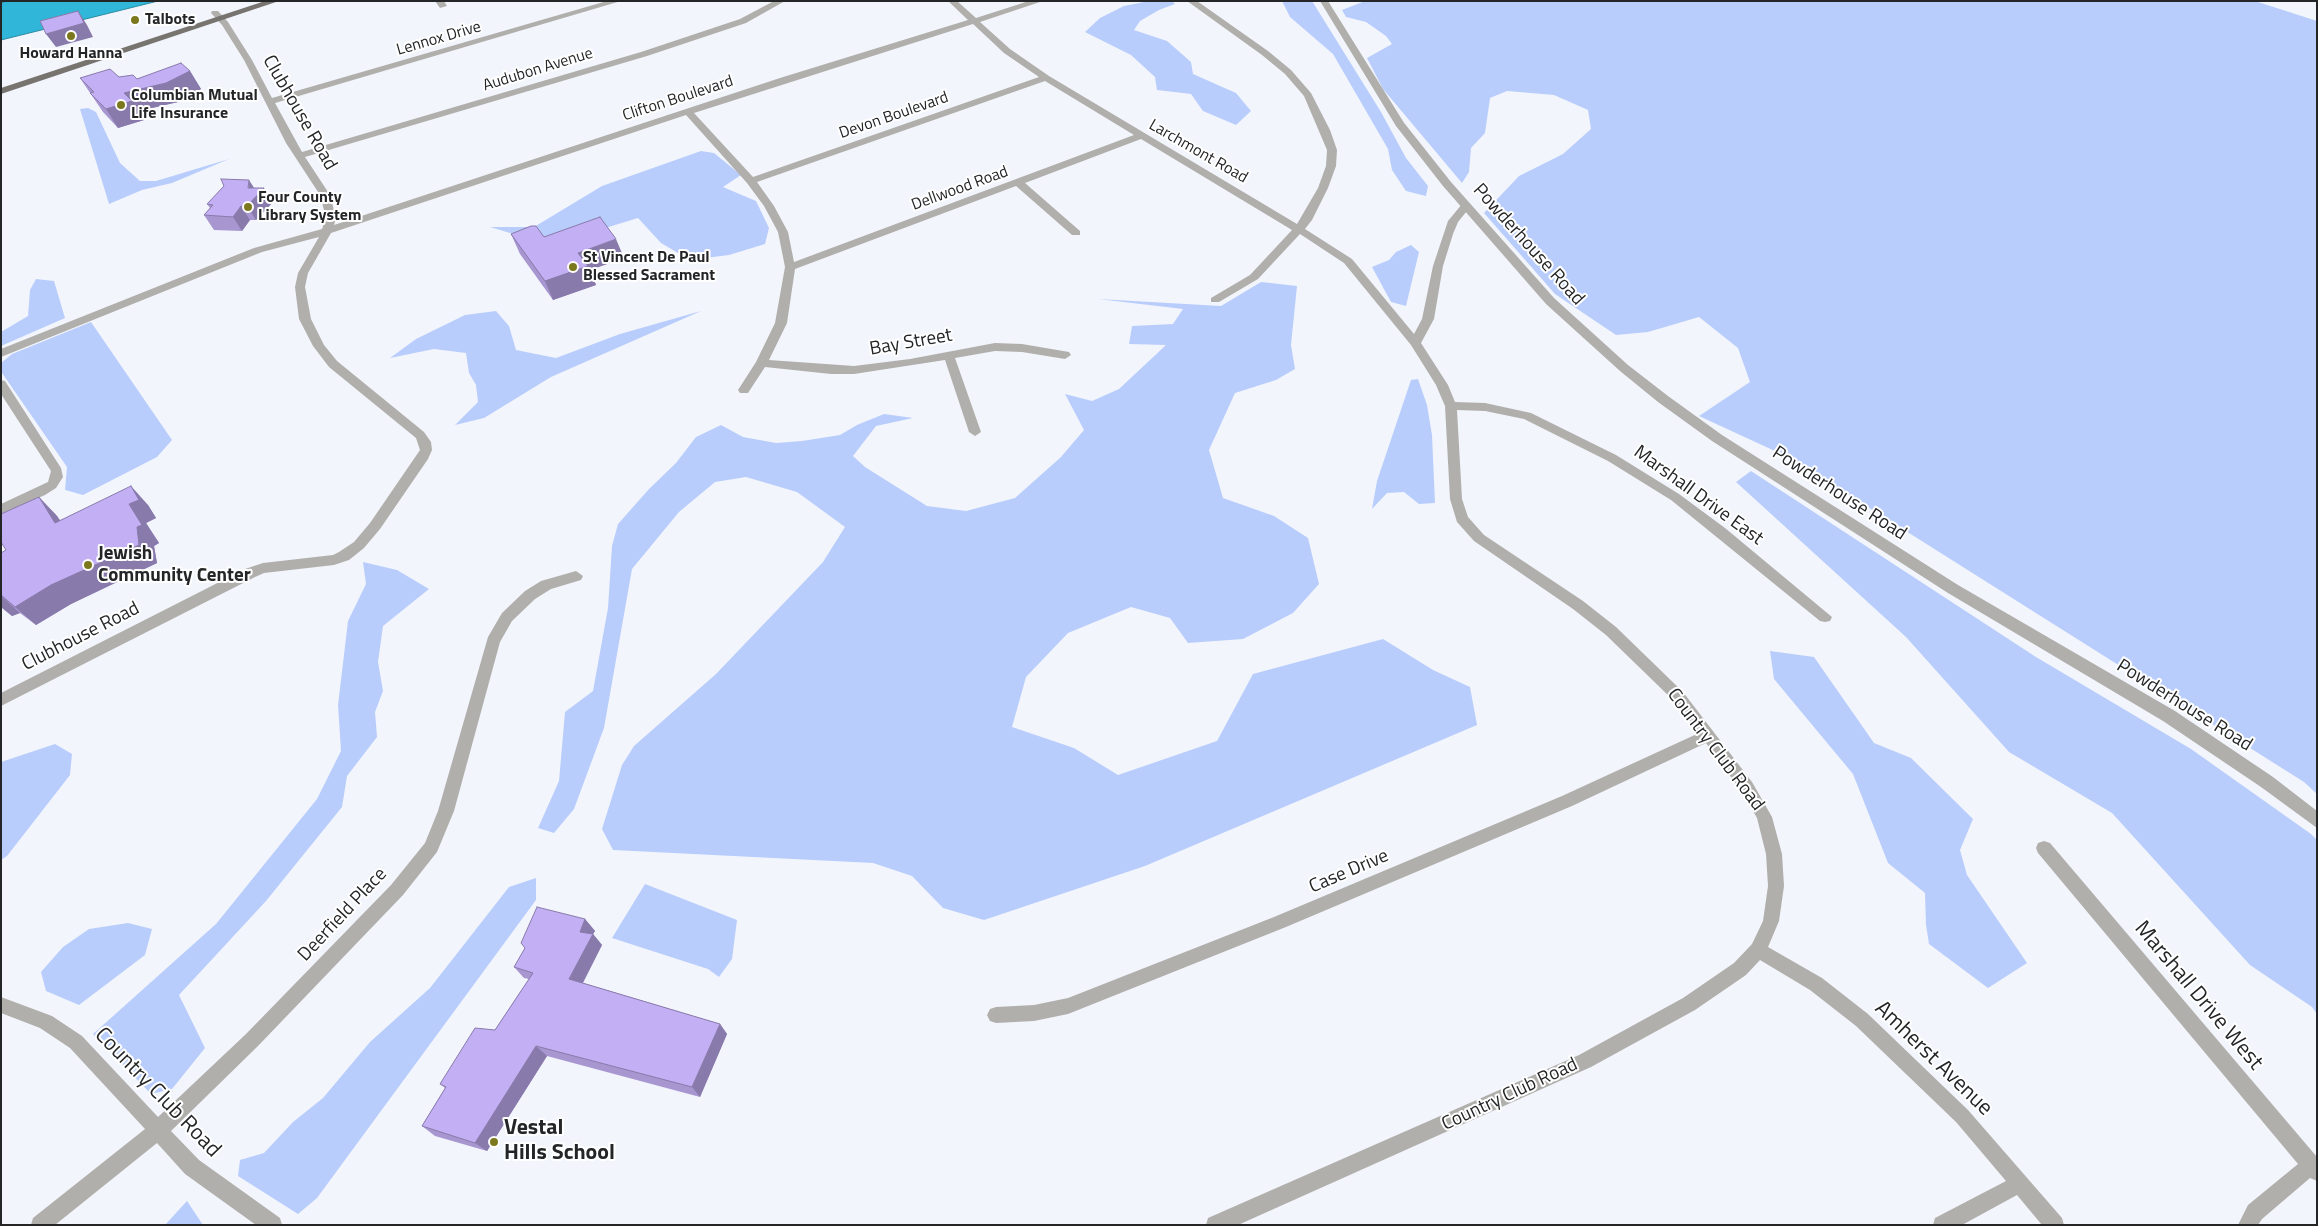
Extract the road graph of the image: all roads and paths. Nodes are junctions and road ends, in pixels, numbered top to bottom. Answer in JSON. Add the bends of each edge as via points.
{"nodes":[{"id":1,"x":251,"y":1,"type":"edge"},
{"id":2,"x":275,"y":1,"type":"edge"},
{"id":3,"x":616,"y":1,"type":"edge"},
{"id":4,"x":781,"y":1,"type":"edge"},
{"id":5,"x":952,"y":1,"type":"edge"},
{"id":6,"x":1039,"y":1,"type":"edge"},
{"id":7,"x":1191,"y":1,"type":"edge"},
{"id":8,"x":1324,"y":1,"type":"edge"},
{"id":9,"x":218,"y":16,"type":"junction"},
{"id":10,"x":972,"y":21,"type":"junction"},
{"id":11,"x":1046,"y":78,"type":"junction"},
{"id":12,"x":1,"y":83,"type":"edge"},
{"id":13,"x":1,"y":91,"type":"edge"},
{"id":14,"x":270,"y":102,"type":"junction"},
{"id":15,"x":688,"y":112,"type":"junction"},
{"id":16,"x":1401,"y":126,"type":"joint"},
{"id":17,"x":1140,"y":136,"type":"junction"},
{"id":18,"x":300,"y":156,"type":"junction"},
{"id":19,"x":751,"y":181,"type":"junction"},
{"id":20,"x":1019,"y":183,"type":"junction"},
{"id":21,"x":1466,"y":206,"type":"junction"},
{"id":22,"x":1300,"y":229,"type":"junction"},
{"id":23,"x":327,"y":231,"type":"junction"},
{"id":24,"x":1076,"y":233,"type":"dead end"},
{"id":25,"x":790,"y":267,"type":"junction"},
{"id":26,"x":1215,"y":300,"type":"dead end"},
{"id":27,"x":1415,"y":343,"type":"junction"},
{"id":28,"x":1,"y":353,"type":"edge"},
{"id":29,"x":1065,"y":355,"type":"dead end"},
{"id":30,"x":949,"y":356,"type":"junction"},
{"id":31,"x":762,"y":363,"type":"junction"},
{"id":32,"x":1,"y":384,"type":"edge"},
{"id":33,"x":744,"y":390,"type":"dead end"},
{"id":34,"x":1450,"y":406,"type":"junction"},
{"id":35,"x":975,"y":432,"type":"dead end"},
{"id":36,"x":1,"y":509,"type":"edge"},
{"id":37,"x":576,"y":576,"type":"dead end"},
{"id":38,"x":1825,"y":617,"type":"dead end"},
{"id":39,"x":1,"y":700,"type":"edge"},
{"id":40,"x":1709,"y":735,"type":"junction"},
{"id":41,"x":2317,"y":821,"type":"edge"},
{"id":42,"x":2044,"y":848,"type":"dead end"},
{"id":43,"x":1758,"y":950,"type":"junction"},
{"id":44,"x":1,"y":1005,"type":"edge"},
{"id":45,"x":996,"y":1015,"type":"dead end"},
{"id":46,"x":157,"y":1131,"type":"junction"},
{"id":47,"x":2314,"y":1169,"type":"edge"},
{"id":48,"x":2020,"y":1184,"type":"junction"},
{"id":49,"x":40,"y":1225,"type":"edge"},
{"id":50,"x":273,"y":1225,"type":"edge"},
{"id":51,"x":1216,"y":1225,"type":"edge"},
{"id":52,"x":1942,"y":1225,"type":"edge"},
{"id":53,"x":2055,"y":1225,"type":"edge"},
{"id":54,"x":2247,"y":1225,"type":"edge"}],
"edges":[{"from":1,"to":9,"type":"main road"},
{"from":2,"to":9,"type":"main road"},
{"from":3,"to":14,"type":"street","name":"Lennox Drive"},
{"from":4,"to":18,"type":"street","name":"Audubon Avenue","via":[[742,21],[653,51]]},
{"from":5,"to":10,"type":"street","name":"Larchmont Road"},
{"from":6,"to":10,"type":"street","name":"Clifton Boulevard"},
{"from":7,"to":22,"type":"street","via":[[1265,52],[1288,72],[1308,95],[1325,130],[1332,150],[1331,166],[1323,188]]},
{"from":8,"to":16,"type":"street"},
{"from":9,"to":12,"type":"main road"},
{"from":9,"to":13,"type":"main road"},
{"from":9,"to":14,"type":"street","name":"Clubhouse Road","via":[[248,60]]},
{"from":10,"to":11,"type":"street","name":"Larchmont Road"},
{"from":10,"to":15,"type":"street","name":"Clifton Boulevard"},
{"from":11,"to":17,"type":"street","name":"Larchmont Road"},
{"from":11,"to":19,"type":"street","name":"Devon Boulevard"},
{"from":14,"to":18,"type":"street","name":"Clubhouse Road"},
{"from":15,"to":19,"type":"street"},
{"from":15,"to":23,"type":"street","name":"Clifton Boulevard"},
{"from":16,"to":21,"type":"street","name":"Powderhouse Road"},
{"from":17,"to":20,"type":"street","name":"Dellwood Road"},
{"from":17,"to":22,"type":"street","name":"Larchmont Road"},
{"from":18,"to":23,"type":"street","name":"Clubhouse Road","via":[[329,206],[331,218]]},
{"from":19,"to":25,"type":"street","via":[[770,206],[783,232]]},
{"from":20,"to":24,"type":"street"},
{"from":20,"to":25,"type":"street","name":"Dellwood Road"},
{"from":21,"to":27,"type":"street","via":[[1453,221],[1448,234],[1428,319]]},
{"from":21,"to":41,"type":"street","name":"Powderhouse Road","via":[[1550,301],[1624,368],[1684,414],[1953,589],[2169,716],[2267,782]]},
{"from":22,"to":26,"type":"street","via":[[1254,278]]},
{"from":22,"to":27,"type":"street","name":"Larchmont Road","via":[[1348,261]]},
{"from":23,"to":28,"type":"street","name":"Clifton Boulevard","via":[[231,260]]},
{"from":23,"to":39,"type":"street","name":"Clubhouse Road","via":[[303,273],[300,286],[306,319],[319,346],[333,364],[420,435],[426,450],[422,459],[375,526],[359,545],[344,556],[250,573]]},
{"from":25,"to":31,"type":"street","via":[[781,323]]},
{"from":27,"to":34,"type":"street","name":"Country Club Road","via":[[1442,385]]},
{"from":29,"to":30,"type":"street","name":"Bay Street","via":[[995,347]]},
{"from":30,"to":31,"type":"street","name":"Bay Street","via":[[854,370]]},
{"from":30,"to":35,"type":"street"},
{"from":31,"to":33,"type":"street"},
{"from":32,"to":36,"type":"street","via":[[57,471],[57,477],[41,492]]},
{"from":34,"to":38,"type":"street","name":"Marshall Drive East","via":[[1485,407],[1527,416],[1612,458],[1675,497]]},
{"from":34,"to":40,"type":"street","name":"Country Club Road","via":[[1456,498],[1462,519],[1469,529],[1611,631],[1678,696]]},
{"from":37,"to":46,"type":"street","name":"Deerfield Place","via":[[546,585],[530,595],[507,617],[493,641],[446,811],[431,847],[397,890],[252,1040]]},
{"from":40,"to":43,"type":"street","name":"Country Club Road","via":[[1747,787],[1764,817],[1774,854],[1776,886],[1772,912]]},
{"from":40,"to":45,"type":"street","name":"Case Drive","via":[[1567,801],[1262,930],[1068,1006],[1034,1014]]},
{"from":42,"to":47,"type":"street","name":"Marshall Drive West"},
{"from":43,"to":48,"type":"street","name":"Amherst Avenue","via":[[1816,984],[1862,1020],[1962,1116]]},
{"from":43,"to":51,"type":"street","name":"Country Club Road","via":[[1740,969],[1689,1004],[1585,1060]]},
{"from":44,"to":46,"type":"street","name":"Country Club Road","via":[[46,1022],[76,1042]]},
{"from":46,"to":49,"type":"street","name":"Deerfield Place"},
{"from":46,"to":50,"type":"street","name":"Country Club Road","via":[[192,1167]]},
{"from":47,"to":54,"type":"street","via":[[2255,1212]]},
{"from":48,"to":52,"type":"street"},
{"from":48,"to":53,"type":"street","name":"Amherst Avenue"}]}
